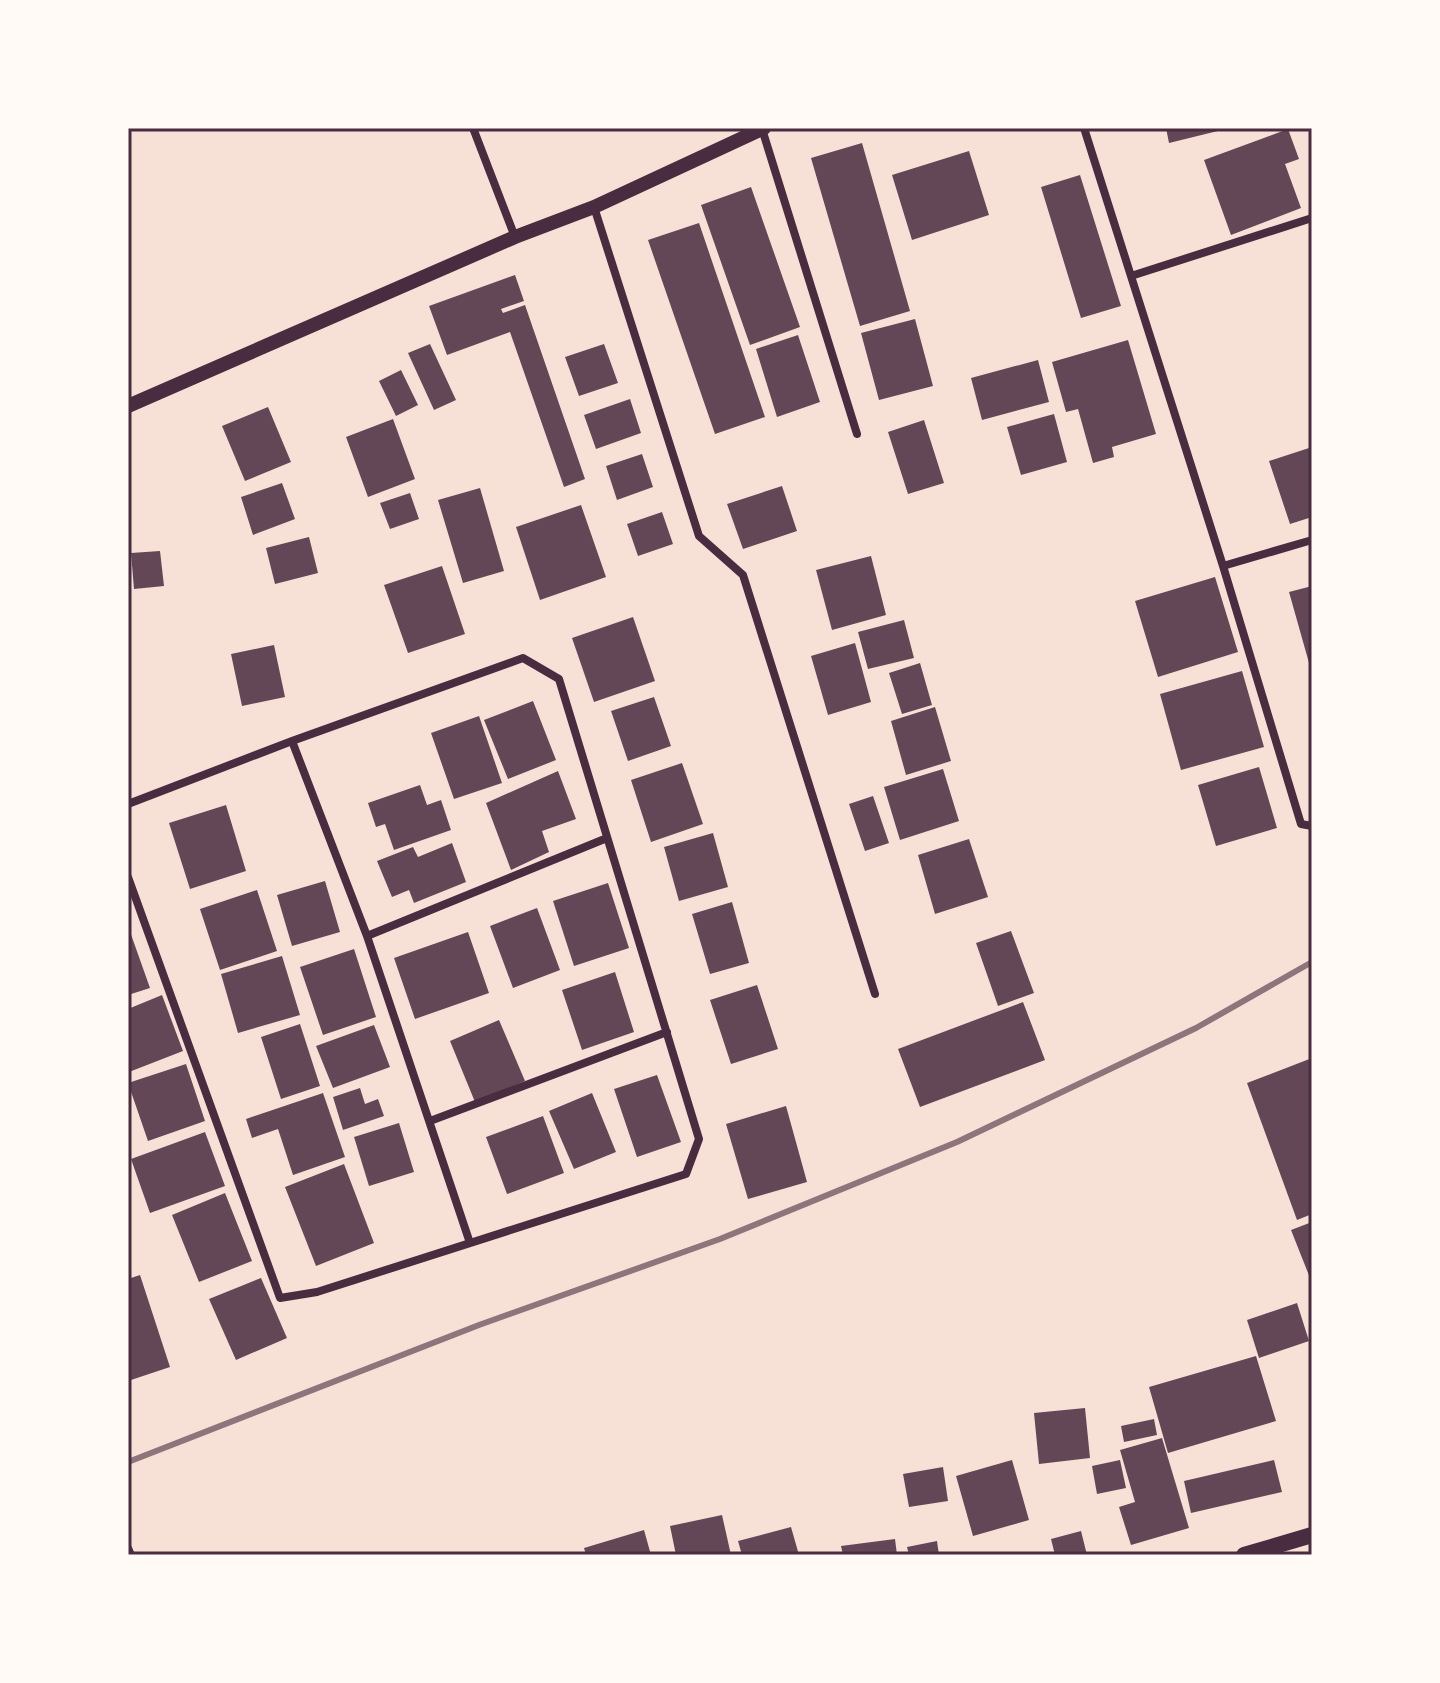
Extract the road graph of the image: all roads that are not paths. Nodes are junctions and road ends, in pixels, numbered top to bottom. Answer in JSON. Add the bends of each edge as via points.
{"nodes":[{"id":1,"x":473,"y":128,"type":"edge"},
{"id":2,"x":763,"y":128,"type":"edge"},
{"id":3,"x":1084,"y":128,"type":"edge"},
{"id":4,"x":594,"y":207,"type":"junction"},
{"id":5,"x":1312,"y":218,"type":"edge"},
{"id":6,"x":515,"y":237,"type":"junction"},
{"id":7,"x":1131,"y":276,"type":"junction"},
{"id":8,"x":128,"y":406,"type":"edge"},
{"id":9,"x":857,"y":434,"type":"dead end"},
{"id":10,"x":1312,"y":540,"type":"edge"},
{"id":11,"x":1223,"y":566,"type":"junction"},
{"id":12,"x":292,"y":741,"type":"junction"},
{"id":13,"x":128,"y":804,"type":"edge"},
{"id":14,"x":1312,"y":826,"type":"edge"},
{"id":15,"x":607,"y":838,"type":"junction"},
{"id":16,"x":128,"y":877,"type":"edge"},
{"id":17,"x":367,"y":936,"type":"junction"},
{"id":18,"x":875,"y":994,"type":"dead end"},
{"id":19,"x":667,"y":1032,"type":"junction"},
{"id":20,"x":430,"y":1121,"type":"junction"},
{"id":21,"x":470,"y":1243,"type":"junction"},
{"id":22,"x":1312,"y":1535,"type":"edge"},
{"id":23,"x":128,"y":1548,"type":"edge"},
{"id":24,"x":131,"y":1555,"type":"edge"},
{"id":25,"x":1244,"y":1555,"type":"edge"}],
"edges":[{"from":1,"to":6,"type":"street"},
{"from":2,"to":4,"type":"street"},
{"from":2,"to":9,"type":"street"},
{"from":3,"to":7,"type":"street"},
{"from":4,"to":6,"type":"street"},
{"from":4,"to":18,"type":"street","via":[[699,536],[743,575]]},
{"from":5,"to":7,"type":"street"},
{"from":6,"to":8,"type":"street"},
{"from":7,"to":11,"type":"street"},
{"from":10,"to":11,"type":"street"},
{"from":11,"to":14,"type":"street","via":[[1301,824]]},
{"from":12,"to":13,"type":"street"},
{"from":12,"to":15,"type":"street","via":[[523,658],[559,679]]},
{"from":12,"to":17,"type":"street"},
{"from":15,"to":17,"type":"street"},
{"from":15,"to":19,"type":"street"},
{"from":16,"to":21,"type":"street","via":[[280,1298],[317,1292]]},
{"from":17,"to":20,"type":"street"},
{"from":19,"to":20,"type":"street"},
{"from":19,"to":21,"type":"street","via":[[699,1139],[686,1174]]},
{"from":20,"to":21,"type":"street"},
{"from":22,"to":25,"type":"main road"},
{"from":23,"to":24,"type":"street"}]}
